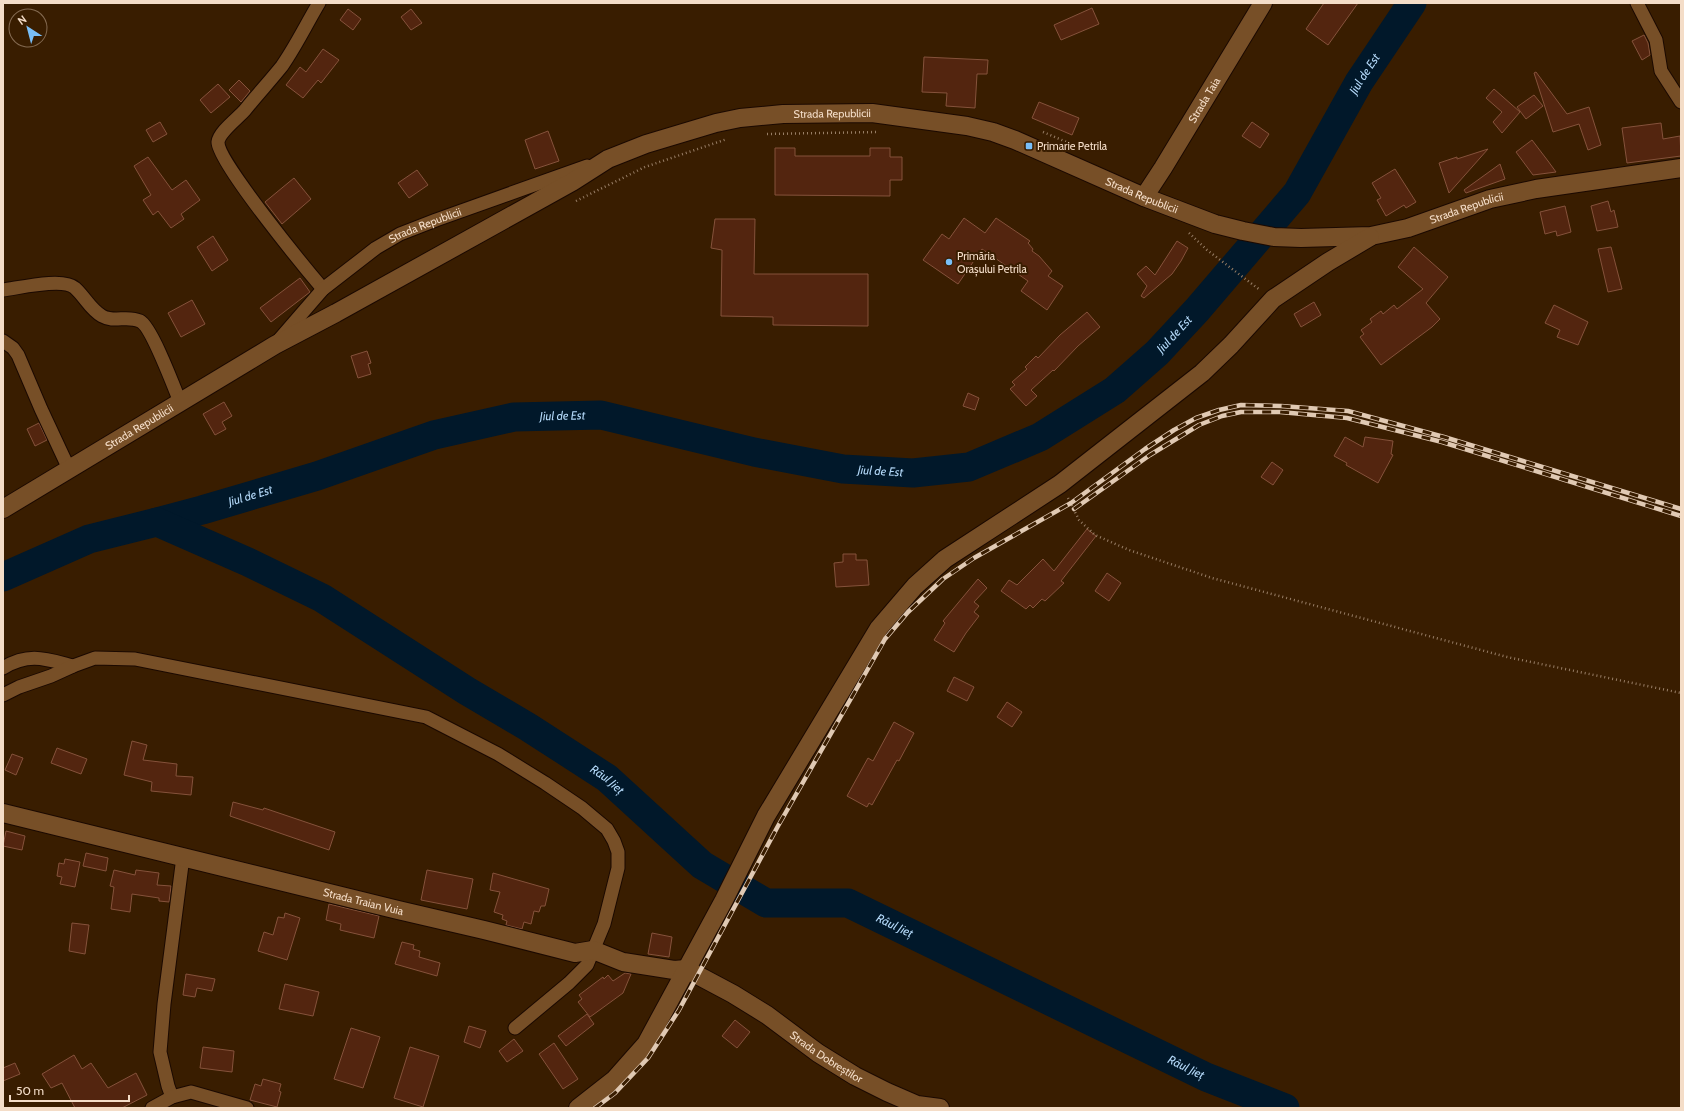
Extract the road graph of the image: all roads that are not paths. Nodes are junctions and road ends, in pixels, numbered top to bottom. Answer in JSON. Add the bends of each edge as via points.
{"nodes":[{"id":1,"x":319,"y":3,"type":"edge"},
{"id":2,"x":1263,"y":3,"type":"edge"},
{"id":3,"x":1637,"y":3,"type":"edge"},
{"id":4,"x":1681,"y":102,"type":"edge"},
{"id":5,"x":608,"y":159,"type":"junction"},
{"id":6,"x":1681,"y":168,"type":"edge"},
{"id":7,"x":1144,"y":197,"type":"junction"},
{"id":8,"x":1371,"y":236,"type":"junction"},
{"id":9,"x":323,"y":289,"type":"junction"},
{"id":10,"x":3,"y":290,"type":"edge"},
{"id":11,"x":3,"y":342,"type":"edge"},
{"id":12,"x":275,"y":346,"type":"junction"},
{"id":13,"x":180,"y":402,"type":"junction"},
{"id":14,"x":69,"y":469,"type":"junction"},
{"id":15,"x":3,"y":509,"type":"edge"},
{"id":16,"x":73,"y":666,"type":"junction"},
{"id":17,"x":3,"y":668,"type":"edge"},
{"id":18,"x":3,"y":695,"type":"edge"},
{"id":19,"x":3,"y":813,"type":"edge"},
{"id":20,"x":183,"y":857,"type":"junction"},
{"id":21,"x":593,"y":950,"type":"junction"},
{"id":22,"x":686,"y":969,"type":"junction"},
{"id":23,"x":720,"y":987,"type":"joint"},
{"id":24,"x":515,"y":1028,"type":"dead end"},
{"id":25,"x":172,"y":1097,"type":"junction"},
{"id":26,"x":152,"y":1108,"type":"edge"},
{"id":27,"x":247,"y":1108,"type":"edge"},
{"id":28,"x":578,"y":1108,"type":"edge"},
{"id":29,"x":940,"y":1108,"type":"edge"}],
"edges":[{"from":1,"to":9,"type":"street","via":[[282,65],[218,141],[220,151],[230,168],[277,233]]},
{"from":2,"to":7,"type":"street","name":"Strada Taia"},
{"from":3,"to":4,"type":"street","via":[[1656,40],[1661,71]]},
{"from":5,"to":7,"type":"street","name":"Strada Republicii","via":[[646,144],[740,118],[782,114],[872,113],[968,126],[993,132]]},
{"from":5,"to":9,"type":"street","name":"Strada Republicii","via":[[400,234],[376,248]]},
{"from":5,"to":12,"type":"street","name":"Strada Republicii","via":[[572,182]]},
{"from":6,"to":8,"type":"street","name":"Strada Republicii","via":[[1521,192],[1490,199],[1408,228]]},
{"from":7,"to":8,"type":"street","name":"Strada Republicii","via":[[1178,211],[1242,231],[1274,237]]},
{"from":8,"to":22,"type":"street","via":[[1273,299],[1202,373],[1060,484],[945,559],[914,586],[879,628],[766,816]]},
{"from":9,"to":12,"type":"street","name":"Strada Republicii"},
{"from":10,"to":13,"type":"street","via":[[66,284],[75,288],[96,312],[109,320],[129,318],[142,321],[149,330]]},
{"from":11,"to":14,"type":"street","via":[[13,348],[18,355]]},
{"from":12,"to":13,"type":"street","name":"Strada Republicii"},
{"from":13,"to":14,"type":"street","name":"Strada Republicii"},
{"from":14,"to":15,"type":"street","name":"Strada Republicii"},
{"from":16,"to":17,"type":"street","via":[[33,657],[17,660]]},
{"from":16,"to":18,"type":"street"},
{"from":16,"to":21,"type":"street","via":[[103,657],[135,660],[436,720],[498,754],[582,808],[607,829],[618,852],[618,868],[604,924]]},
{"from":19,"to":20,"type":"street","name":"Strada Traian Vuia"},
{"from":20,"to":21,"type":"street","name":"Strada Traian Vuia","via":[[575,953]]},
{"from":20,"to":25,"type":"street","via":[[160,1052]]},
{"from":21,"to":22,"type":"street","name":"Strada Traian Vuia","via":[[623,962],[674,970]]},
{"from":21,"to":24,"type":"street","via":[[587,965],[569,983]]},
{"from":22,"to":23,"type":"street","name":"Strada Traian Vuia"},
{"from":22,"to":28,"type":"street","via":[[646,1044],[615,1079]]},
{"from":23,"to":29,"type":"street","name":"Strada Dobreștilor","via":[[767,1015],[818,1053],[855,1076],[917,1105]]},
{"from":25,"to":26,"type":"street"},
{"from":25,"to":27,"type":"street","via":[[191,1092]]}]}
